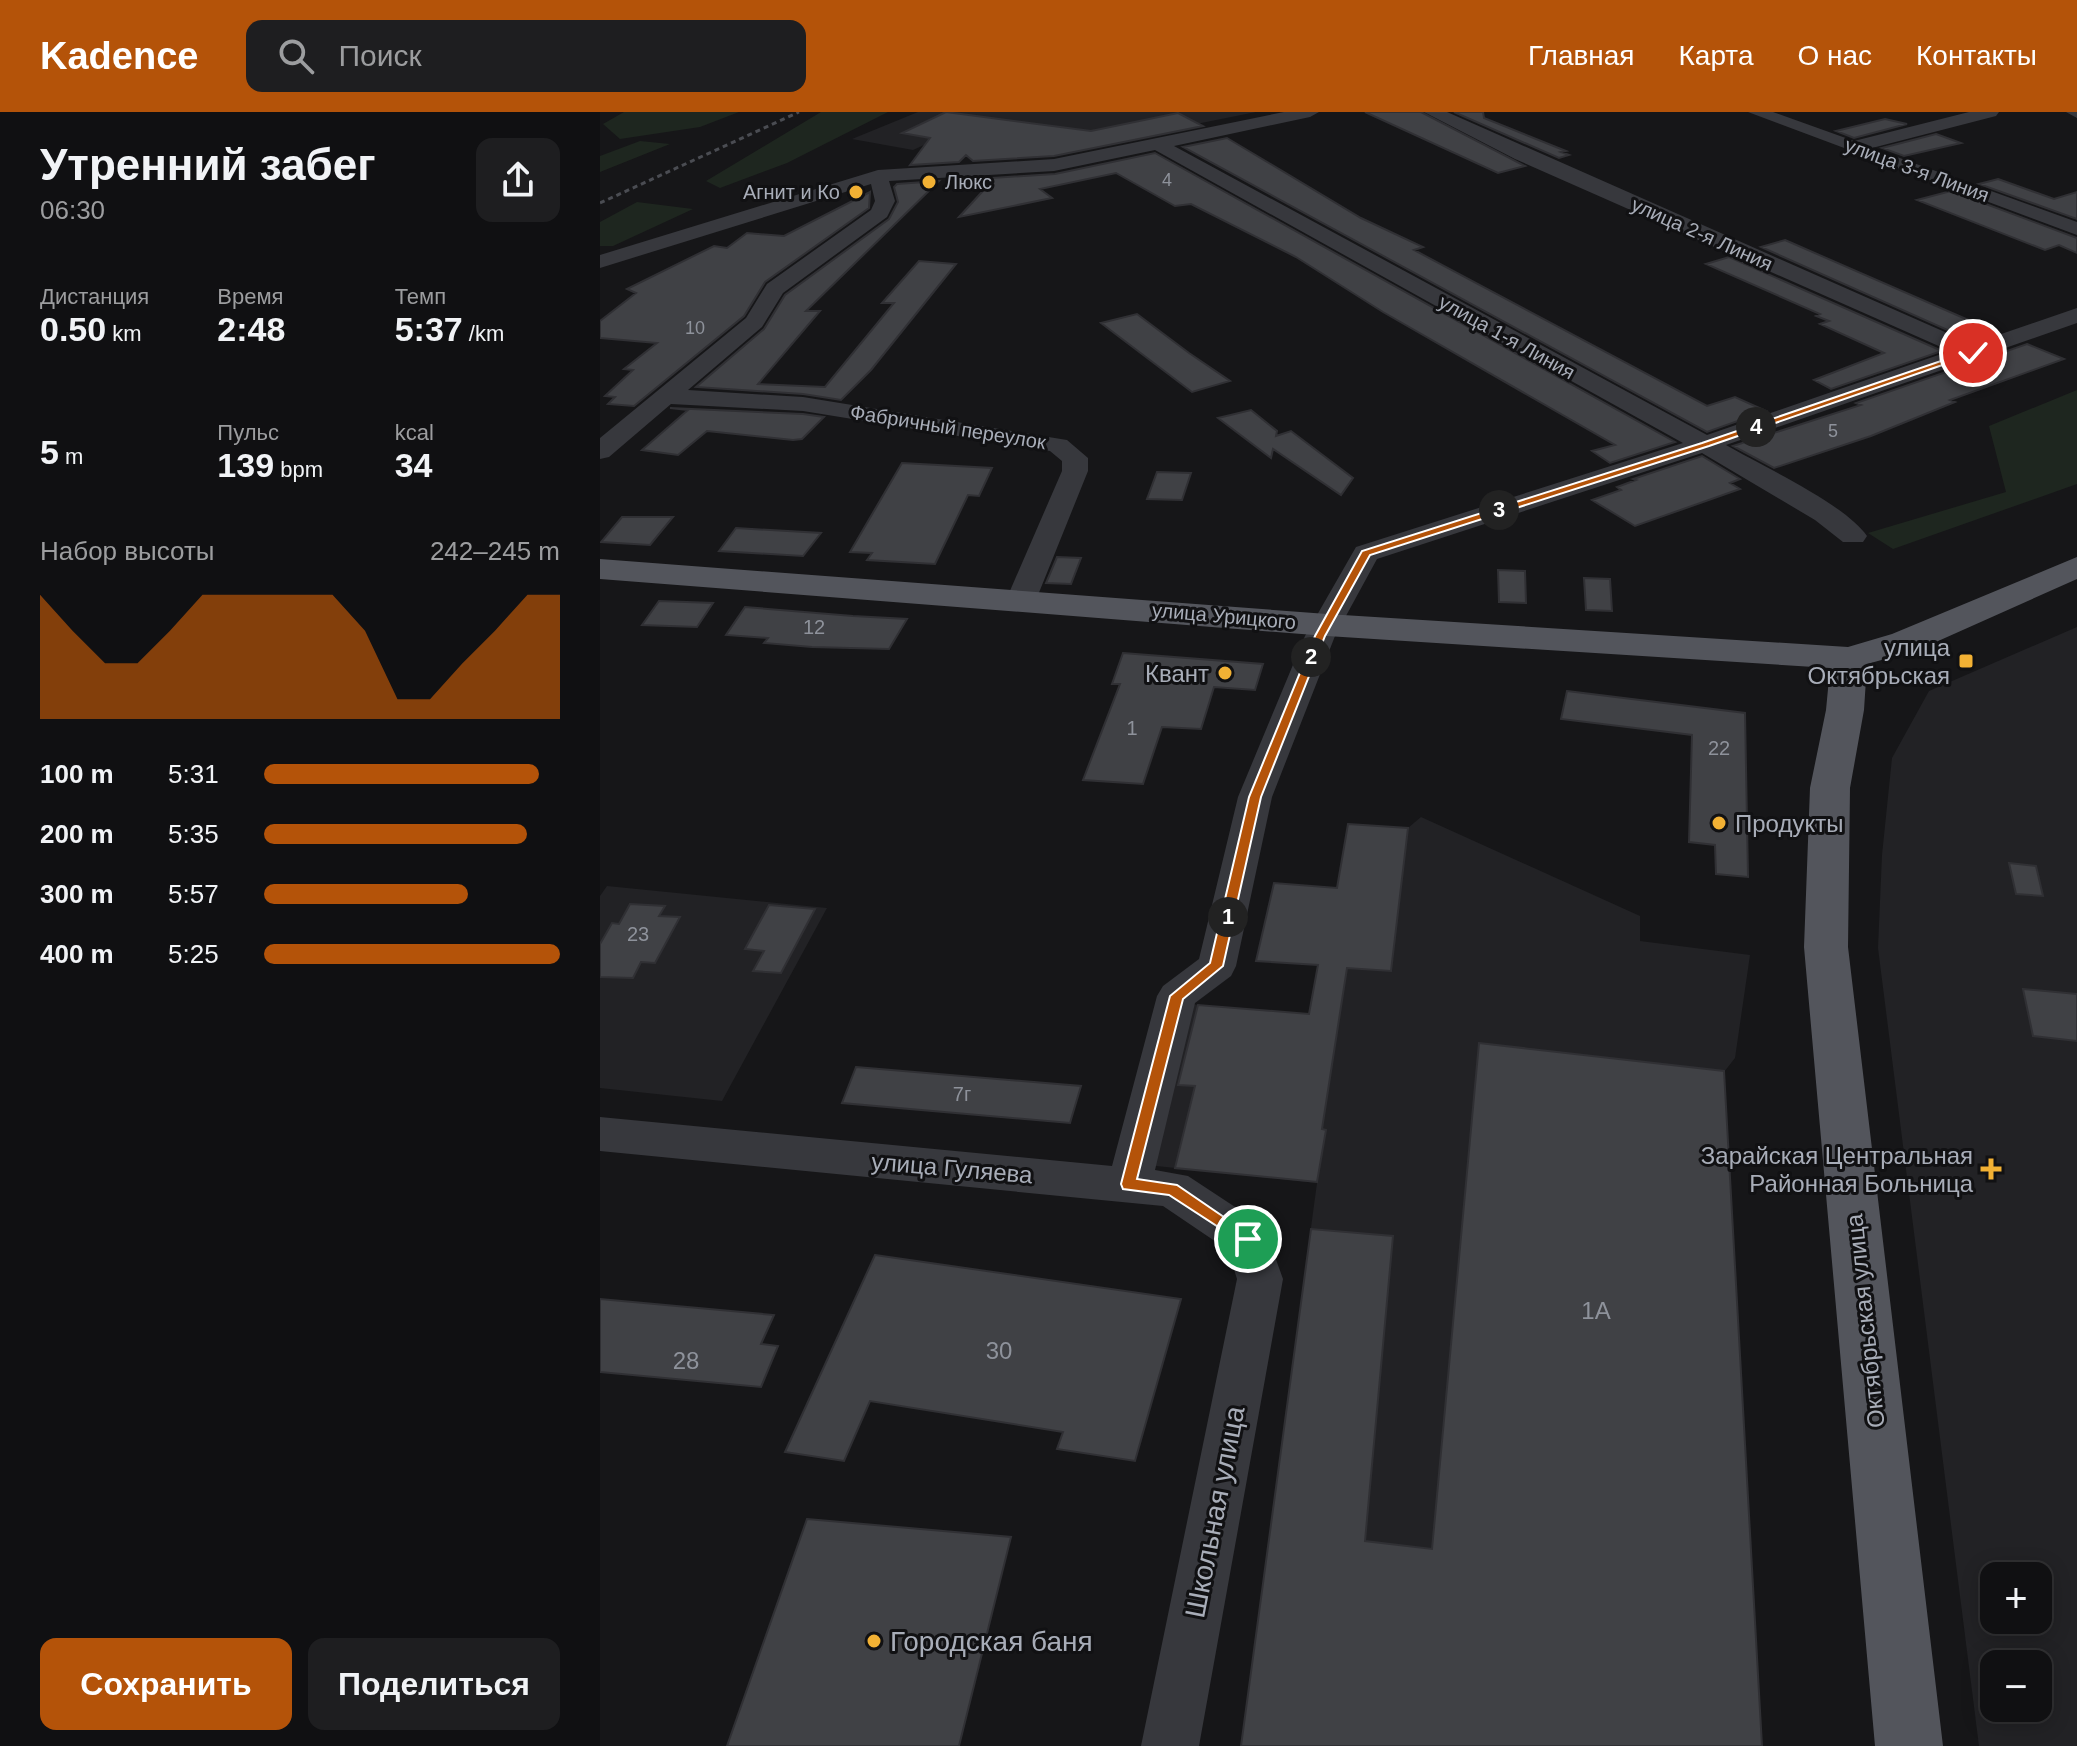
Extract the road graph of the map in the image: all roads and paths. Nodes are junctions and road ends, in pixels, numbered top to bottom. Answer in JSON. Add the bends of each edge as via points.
{"nodes":[{"id":1,"x":1310,"y":112,"type":"edge"},
{"id":2,"x":1433,"y":112,"type":"edge"},
{"id":3,"x":1757,"y":112,"type":"edge"},
{"id":4,"x":1990,"y":112,"type":"edge"},
{"id":5,"x":1158,"y":144,"type":"junction"},
{"id":6,"x":1854,"y":147,"type":"junction"},
{"id":7,"x":878,"y":176,"type":"junction"},
{"id":8,"x":2077,"y":229,"type":"edge"},
{"id":9,"x":600,"y":262,"type":"edge"},
{"id":10,"x":2077,"y":315,"type":"edge"},
{"id":11,"x":1973,"y":353,"type":"junction"},
{"id":12,"x":666,"y":396,"type":"junction"},
{"id":13,"x":1705,"y":444,"type":"junction"},
{"id":14,"x":600,"y":451,"type":"edge"},
{"id":15,"x":1853,"y":536,"type":"dead end"},
{"id":16,"x":2077,"y":567,"type":"edge"},
{"id":17,"x":600,"y":569,"type":"edge"},
{"id":18,"x":1021,"y":600,"type":"junction"},
{"id":19,"x":1327,"y":625,"type":"junction"},
{"id":20,"x":1849,"y":658,"type":"junction"},
{"id":21,"x":600,"y":1134,"type":"edge"},
{"id":22,"x":1129,"y":1184,"type":"junction"},
{"id":23,"x":1260,"y":1279,"type":"joint"},
{"id":24,"x":1170,"y":1746,"type":"edge"},
{"id":25,"x":1909,"y":1746,"type":"edge"}],
"edges":[{"from":1,"to":5,"type":"street"},
{"from":2,"to":11,"type":"street","name":"улица 2-я Линия"},
{"from":3,"to":6,"type":"street","name":"улица 3-я Линия"},
{"from":4,"to":6,"type":"street"},
{"from":5,"to":7,"type":"street","via":[[1054,165]]},
{"from":5,"to":13,"type":"street","name":"улица 1-я Линия"},
{"from":6,"to":8,"type":"street","name":"улица 3-я Линия"},
{"from":7,"to":9,"type":"street"},
{"from":7,"to":12,"type":"street","via":[[885,201],[880,213],[775,289],[754,322]]},
{"from":10,"to":11,"type":"street"},
{"from":11,"to":13,"type":"street"},
{"from":12,"to":14,"type":"street"},
{"from":12,"to":18,"type":"street","name":"Фабричный переулок","via":[[803,404],[1058,445],[1075,458],[1075,471]]},
{"from":13,"to":15,"type":"street","name":"улица 1-я Линия"},
{"from":13,"to":19,"type":"street","via":[[1366,553]]},
{"from":16,"to":20,"type":"main road","name":"улица Урицкого","via":[[1905,642]]},
{"from":17,"to":18,"type":"main road","name":"улица Урицкого"},
{"from":18,"to":19,"type":"main road","name":"улица Урицкого"},
{"from":19,"to":20,"type":"main road","name":"улица Урицкого"},
{"from":19,"to":22,"type":"street","via":[[1255,797],[1217,966],[1177,996]]},
{"from":20,"to":25,"type":"main road","name":"Октябрьская улица","via":[[1830,788],[1826,947]]},
{"from":21,"to":22,"type":"street","name":"улица Гуляева"},
{"from":22,"to":23,"type":"street","name":"улица Гуляева","via":[[1172,1189],[1248,1239]]},
{"from":23,"to":24,"type":"street","name":"Школьная улица"}]}
